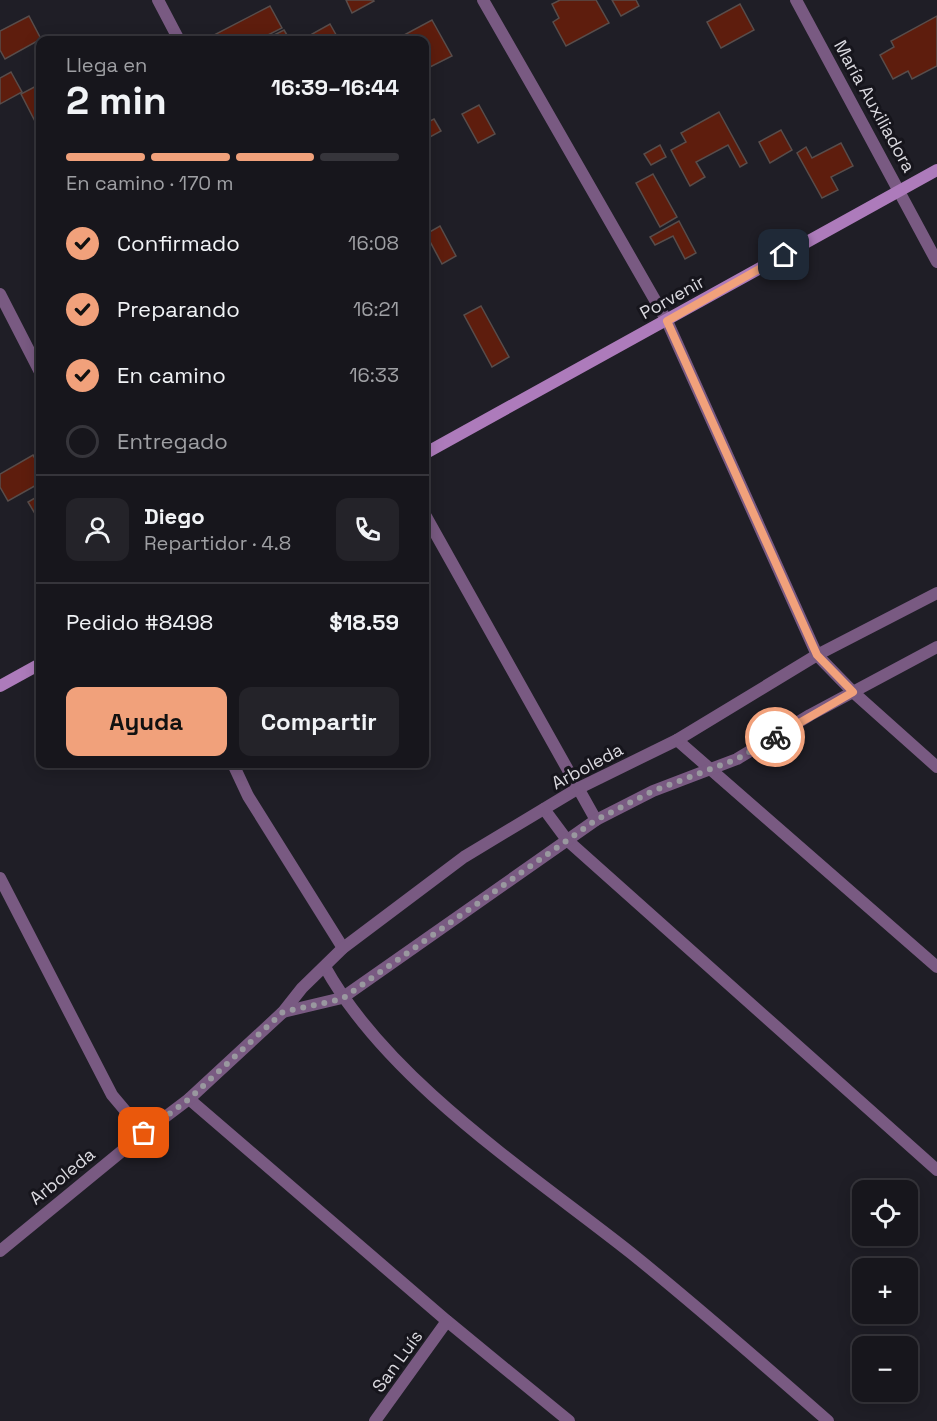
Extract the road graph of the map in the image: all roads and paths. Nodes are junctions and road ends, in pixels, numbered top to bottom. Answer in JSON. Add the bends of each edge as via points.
{"nodes":[{"id":1,"x":158,"y":0,"type":"edge"},
{"id":2,"x":483,"y":0,"type":"edge"},
{"id":3,"x":796,"y":0,"type":"edge"},
{"id":4,"x":177,"y":36,"type":"edge"},
{"id":5,"x":937,"y":170,"type":"edge"},
{"id":6,"x":900,"y":190,"type":"junction"},
{"id":7,"x":937,"y":262,"type":"edge"},
{"id":8,"x":0,"y":294,"type":"edge"},
{"id":9,"x":667,"y":321,"type":"junction"},
{"id":10,"x":36,"y":364,"type":"edge"},
{"id":11,"x":429,"y":451,"type":"edge"},
{"id":12,"x":429,"y":522,"type":"edge"},
{"id":13,"x":937,"y":593,"type":"edge"},
{"id":14,"x":937,"y":647,"type":"edge"},
{"id":15,"x":817,"y":655,"type":"junction"},
{"id":16,"x":36,"y":666,"type":"edge"},
{"id":17,"x":0,"y":686,"type":"edge"},
{"id":18,"x":853,"y":692,"type":"junction"},
{"id":19,"x":677,"y":740,"type":"junction"},
{"id":20,"x":937,"y":767,"type":"edge"},
{"id":21,"x":235,"y":768,"type":"edge"},
{"id":22,"x":711,"y":770,"type":"junction"},
{"id":23,"x":577,"y":789,"type":"junction"},
{"id":24,"x":544,"y":809,"type":"junction"},
{"id":25,"x":596,"y":820,"type":"junction"},
{"id":26,"x":567,"y":840,"type":"junction"},
{"id":27,"x":0,"y":878,"type":"edge"},
{"id":28,"x":343,"y":948,"type":"junction"},
{"id":29,"x":325,"y":967,"type":"junction"},
{"id":30,"x":937,"y":967,"type":"edge"},
{"id":31,"x":342,"y":999,"type":"junction"},
{"id":32,"x":283,"y":1012,"type":"junction"},
{"id":33,"x":189,"y":1099,"type":"junction"},
{"id":34,"x":144,"y":1133,"type":"junction"},
{"id":35,"x":937,"y":1170,"type":"edge"},
{"id":36,"x":0,"y":1251,"type":"edge"},
{"id":37,"x":447,"y":1321,"type":"junction"},
{"id":38,"x":375,"y":1421,"type":"edge"},
{"id":39,"x":569,"y":1421,"type":"edge"},
{"id":40,"x":828,"y":1421,"type":"edge"}],
"edges":[{"from":1,"to":4,"type":"street"},
{"from":2,"to":9,"type":"street"},
{"from":3,"to":6,"type":"street","name":"María Auxiliadora"},
{"from":5,"to":6,"type":"street","name":"Porvenir"},
{"from":6,"to":7,"type":"street","name":"María Auxiliadora"},
{"from":6,"to":9,"type":"street","name":"Porvenir"},
{"from":8,"to":10,"type":"street"},
{"from":9,"to":11,"type":"street","name":"Porvenir"},
{"from":9,"to":15,"type":"street"},
{"from":12,"to":23,"type":"street"},
{"from":13,"to":15,"type":"street","name":"Arboleda"},
{"from":14,"to":18,"type":"street"},
{"from":15,"to":18,"type":"street"},
{"from":15,"to":19,"type":"street","name":"Arboleda"},
{"from":16,"to":17,"type":"street"},
{"from":18,"to":20,"type":"street"},
{"from":18,"to":22,"type":"street"},
{"from":19,"to":22,"type":"street"},
{"from":19,"to":23,"type":"street","name":"Arboleda"},
{"from":21,"to":28,"type":"street","via":[[248,796]]},
{"from":22,"to":25,"type":"street","via":[[653,791]]},
{"from":22,"to":30,"type":"street"},
{"from":23,"to":24,"type":"street","name":"Arboleda"},
{"from":23,"to":25,"type":"street"},
{"from":24,"to":26,"type":"street"},
{"from":24,"to":28,"type":"street","name":"Arboleda","via":[[464,858]]},
{"from":25,"to":26,"type":"street"},
{"from":26,"to":31,"type":"street"},
{"from":26,"to":35,"type":"street"},
{"from":27,"to":34,"type":"street","via":[[112,1095]]},
{"from":28,"to":29,"type":"street","name":"Arboleda"},
{"from":29,"to":31,"type":"street"},
{"from":29,"to":32,"type":"street","name":"Arboleda"},
{"from":31,"to":32,"type":"street"},
{"from":31,"to":40,"type":"street","via":[[424,1086],[520,1169],[685,1298]]},
{"from":32,"to":33,"type":"street","name":"Arboleda"},
{"from":33,"to":34,"type":"street","name":"Arboleda"},
{"from":33,"to":37,"type":"street"},
{"from":34,"to":36,"type":"street","name":"Arboleda"},
{"from":37,"to":38,"type":"street","name":"San Luís"},
{"from":37,"to":39,"type":"street"}]}
